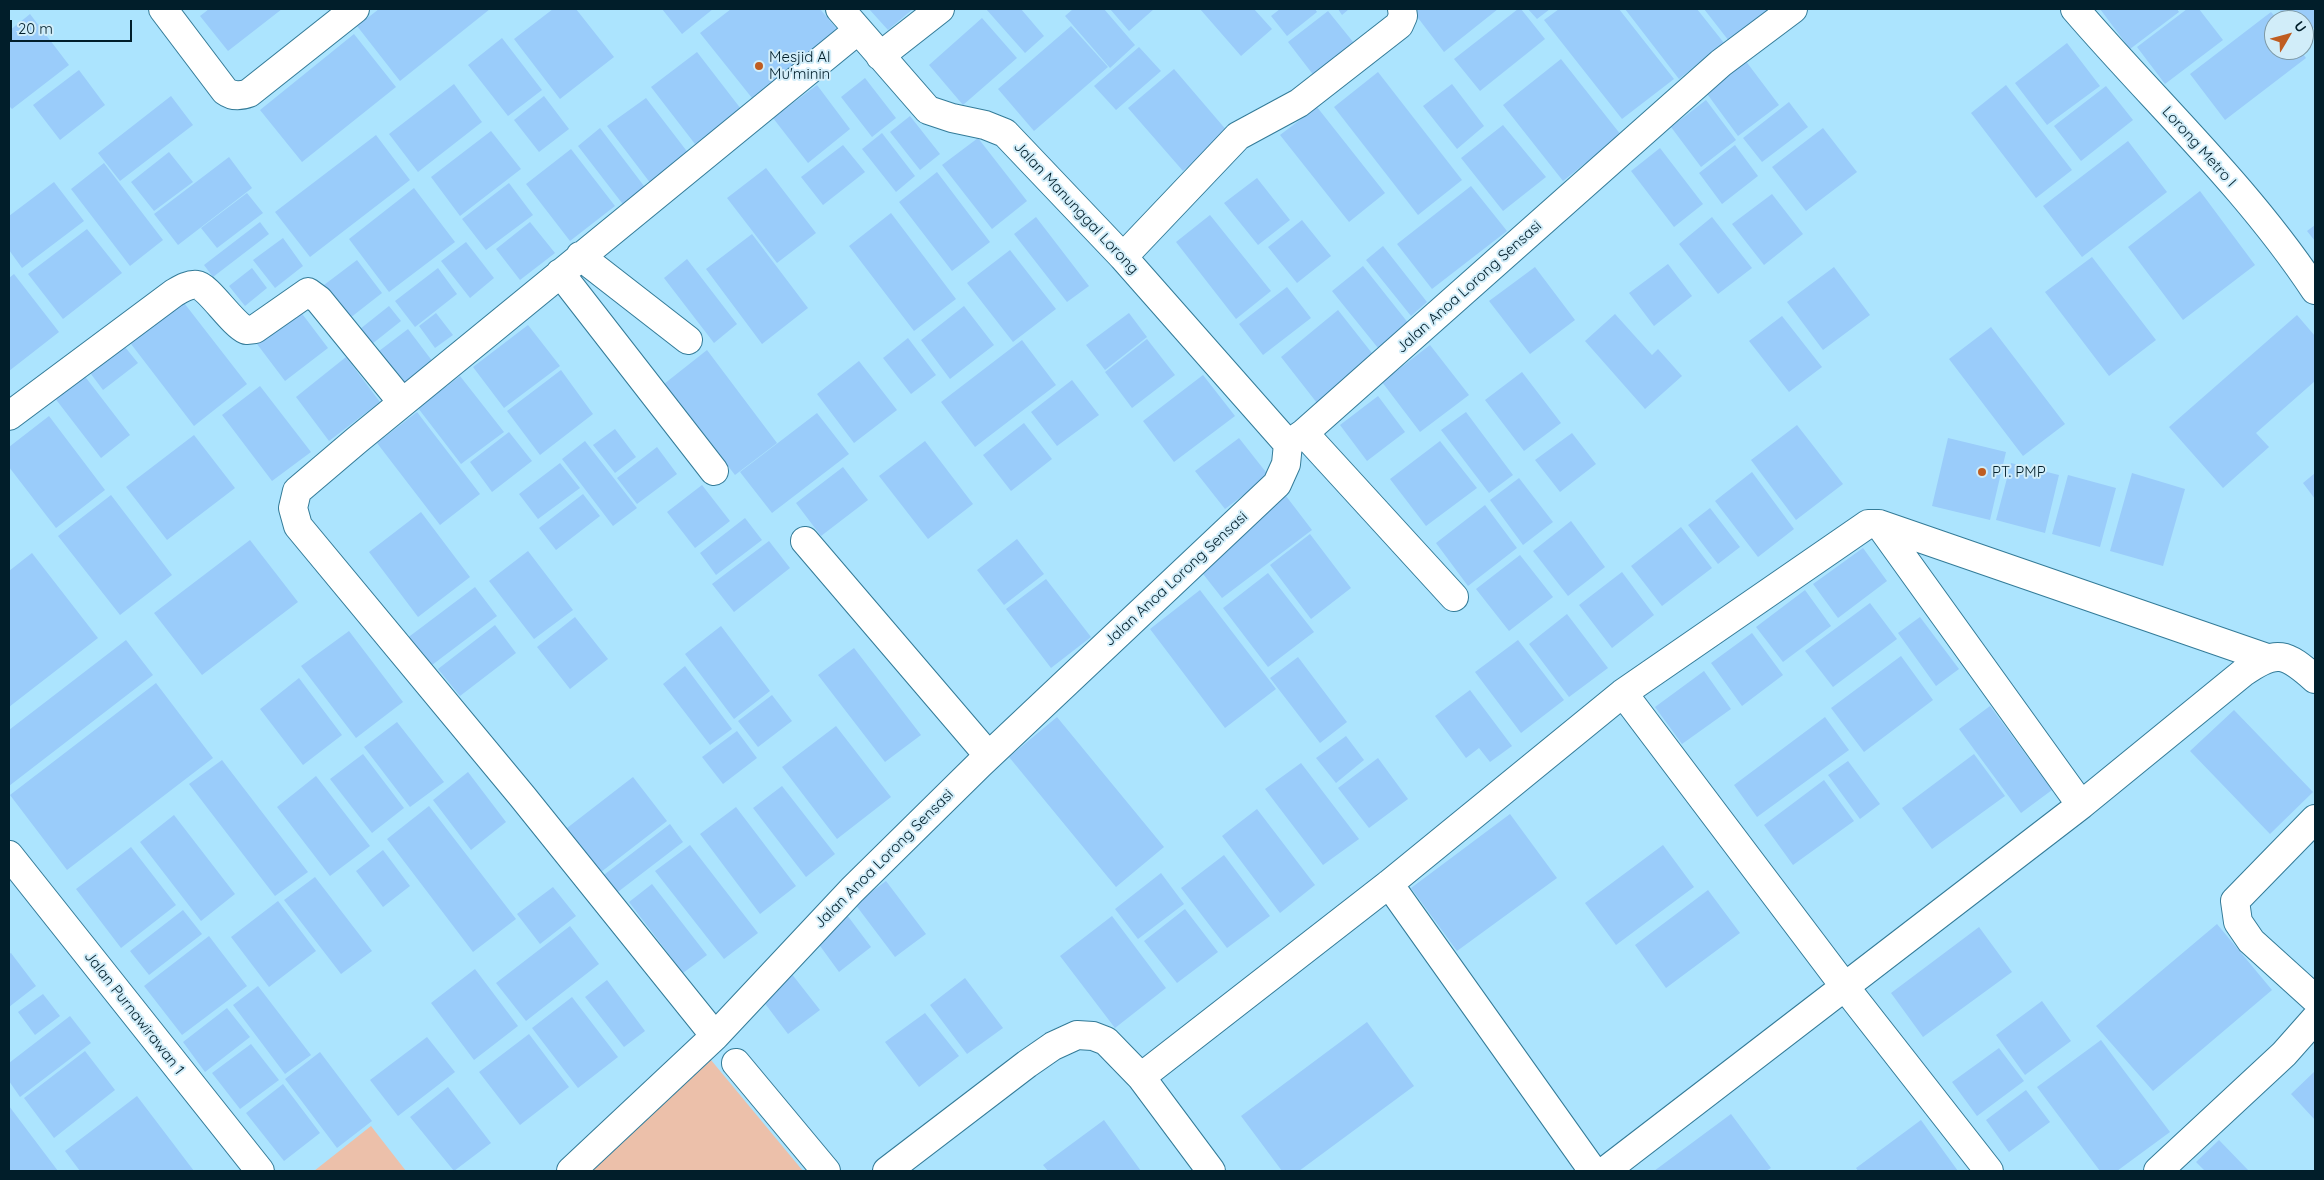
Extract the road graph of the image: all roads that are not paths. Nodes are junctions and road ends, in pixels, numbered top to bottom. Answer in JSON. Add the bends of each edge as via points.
{"nodes":[{"id":1,"x":163,"y":9,"type":"edge"},
{"id":2,"x":355,"y":9,"type":"edge"},
{"id":3,"x":840,"y":9,"type":"edge"},
{"id":4,"x":940,"y":9,"type":"edge"},
{"id":5,"x":1402,"y":9,"type":"edge"},
{"id":6,"x":1793,"y":9,"type":"edge"},
{"id":7,"x":2075,"y":9,"type":"edge"},
{"id":8,"x":857,"y":31,"type":"junction"},
{"id":9,"x":880,"y":56,"type":"junction"},
{"id":10,"x":1123,"y":257,"type":"junction"},
{"id":11,"x":570,"y":265,"type":"junction"},
{"id":12,"x":2315,"y":290,"type":"edge"},
{"id":13,"x":688,"y":340,"type":"dead end"},
{"id":14,"x":402,"y":402,"type":"junction"},
{"id":15,"x":9,"y":416,"type":"edge"},
{"id":16,"x":1296,"y":438,"type":"junction"},
{"id":17,"x":714,"y":471,"type":"dead end"},
{"id":18,"x":1879,"y":524,"type":"junction"},
{"id":19,"x":805,"y":541,"type":"dead end"},
{"id":20,"x":1454,"y":597,"type":"dead end"},
{"id":21,"x":2267,"y":658,"type":"junction"},
{"id":22,"x":2315,"y":679,"type":"edge"},
{"id":23,"x":1623,"y":693,"type":"junction"},
{"id":24,"x":988,"y":755,"type":"junction"},
{"id":25,"x":2082,"y":805,"type":"junction"},
{"id":26,"x":2315,"y":818,"type":"edge"},
{"id":27,"x":9,"y":855,"type":"edge"},
{"id":28,"x":1389,"y":884,"type":"junction"},
{"id":29,"x":1845,"y":987,"type":"junction"},
{"id":30,"x":2315,"y":999,"type":"edge"},
{"id":31,"x":2315,"y":1019,"type":"edge"},
{"id":32,"x":715,"y":1036,"type":"junction"},
{"id":33,"x":736,"y":1063,"type":"dead end"},
{"id":34,"x":1141,"y":1077,"type":"junction"},
{"id":35,"x":260,"y":1171,"type":"edge"},
{"id":36,"x":571,"y":1171,"type":"edge"},
{"id":37,"x":826,"y":1171,"type":"edge"},
{"id":38,"x":887,"y":1171,"type":"edge"},
{"id":39,"x":1211,"y":1171,"type":"edge"},
{"id":40,"x":1593,"y":1171,"type":"edge"},
{"id":41,"x":1605,"y":1171,"type":"edge"},
{"id":42,"x":1989,"y":1171,"type":"edge"},
{"id":43,"x":2158,"y":1171,"type":"edge"}],
"edges":[{"from":1,"to":2,"type":"street","via":[[233,96],[249,94]]},
{"from":3,"to":8,"type":"street","name":"Jalan Manunggal Lorong"},
{"from":4,"to":9,"type":"street"},
{"from":5,"to":10,"type":"street","via":[[1399,25],[1307,97],[1238,136]]},
{"from":6,"to":16,"type":"street","name":"Jalan Anoa Lorong Sensasi","via":[[1714,70]]},
{"from":7,"to":12,"type":"street","name":"Lorong Metro I","via":[[2230,180]]},
{"from":8,"to":9,"type":"street","name":"Jalan Manunggal Lorong"},
{"from":8,"to":11,"type":"street"},
{"from":9,"to":10,"type":"street","name":"Jalan Manunggal Lorong","via":[[928,110],[985,124],[1005,133]]},
{"from":10,"to":16,"type":"street","name":"Jalan Manunggal Lorong"},
{"from":11,"to":13,"type":"street"},
{"from":11,"to":14,"type":"street"},
{"from":11,"to":17,"type":"street"},
{"from":14,"to":15,"type":"street","via":[[319,300],[308,292],[255,328],[246,330],[197,285],[174,293]]},
{"from":14,"to":32,"type":"street","via":[[297,491],[292,508],[298,526],[522,796]]},
{"from":16,"to":20,"type":"street","name":"Jalan Manunggal Lorong"},
{"from":16,"to":24,"type":"street","name":"Jalan Anoa Lorong Sensasi","via":[[1277,484]]},
{"from":18,"to":21,"type":"street"},
{"from":18,"to":23,"type":"street","via":[[1857,529]]},
{"from":18,"to":25,"type":"street"},
{"from":19,"to":24,"type":"street"},
{"from":21,"to":22,"type":"street","via":[[2291,659]]},
{"from":21,"to":25,"type":"street","via":[[2244,672]]},
{"from":23,"to":28,"type":"street"},
{"from":23,"to":29,"type":"street"},
{"from":24,"to":32,"type":"street","name":"Jalan Anoa Lorong Sensasi","via":[[852,890]]},
{"from":25,"to":29,"type":"street"},
{"from":26,"to":30,"type":"street","via":[[2235,901],[2238,922],[2251,940]]},
{"from":27,"to":35,"type":"street","name":"Jalan Purnawirawan 1"},
{"from":28,"to":34,"type":"street"},
{"from":28,"to":40,"type":"street"},
{"from":29,"to":41,"type":"street"},
{"from":29,"to":42,"type":"street"},
{"from":31,"to":43,"type":"street","via":[[2284,1054]]},
{"from":32,"to":36,"type":"street","name":"Jalan Anoa Lorong Sensasi"},
{"from":33,"to":37,"type":"street"},
{"from":34,"to":38,"type":"street","via":[[1106,1042],[1093,1036],[1077,1035],[1053,1046],[1027,1064]]},
{"from":34,"to":39,"type":"street"}]}
